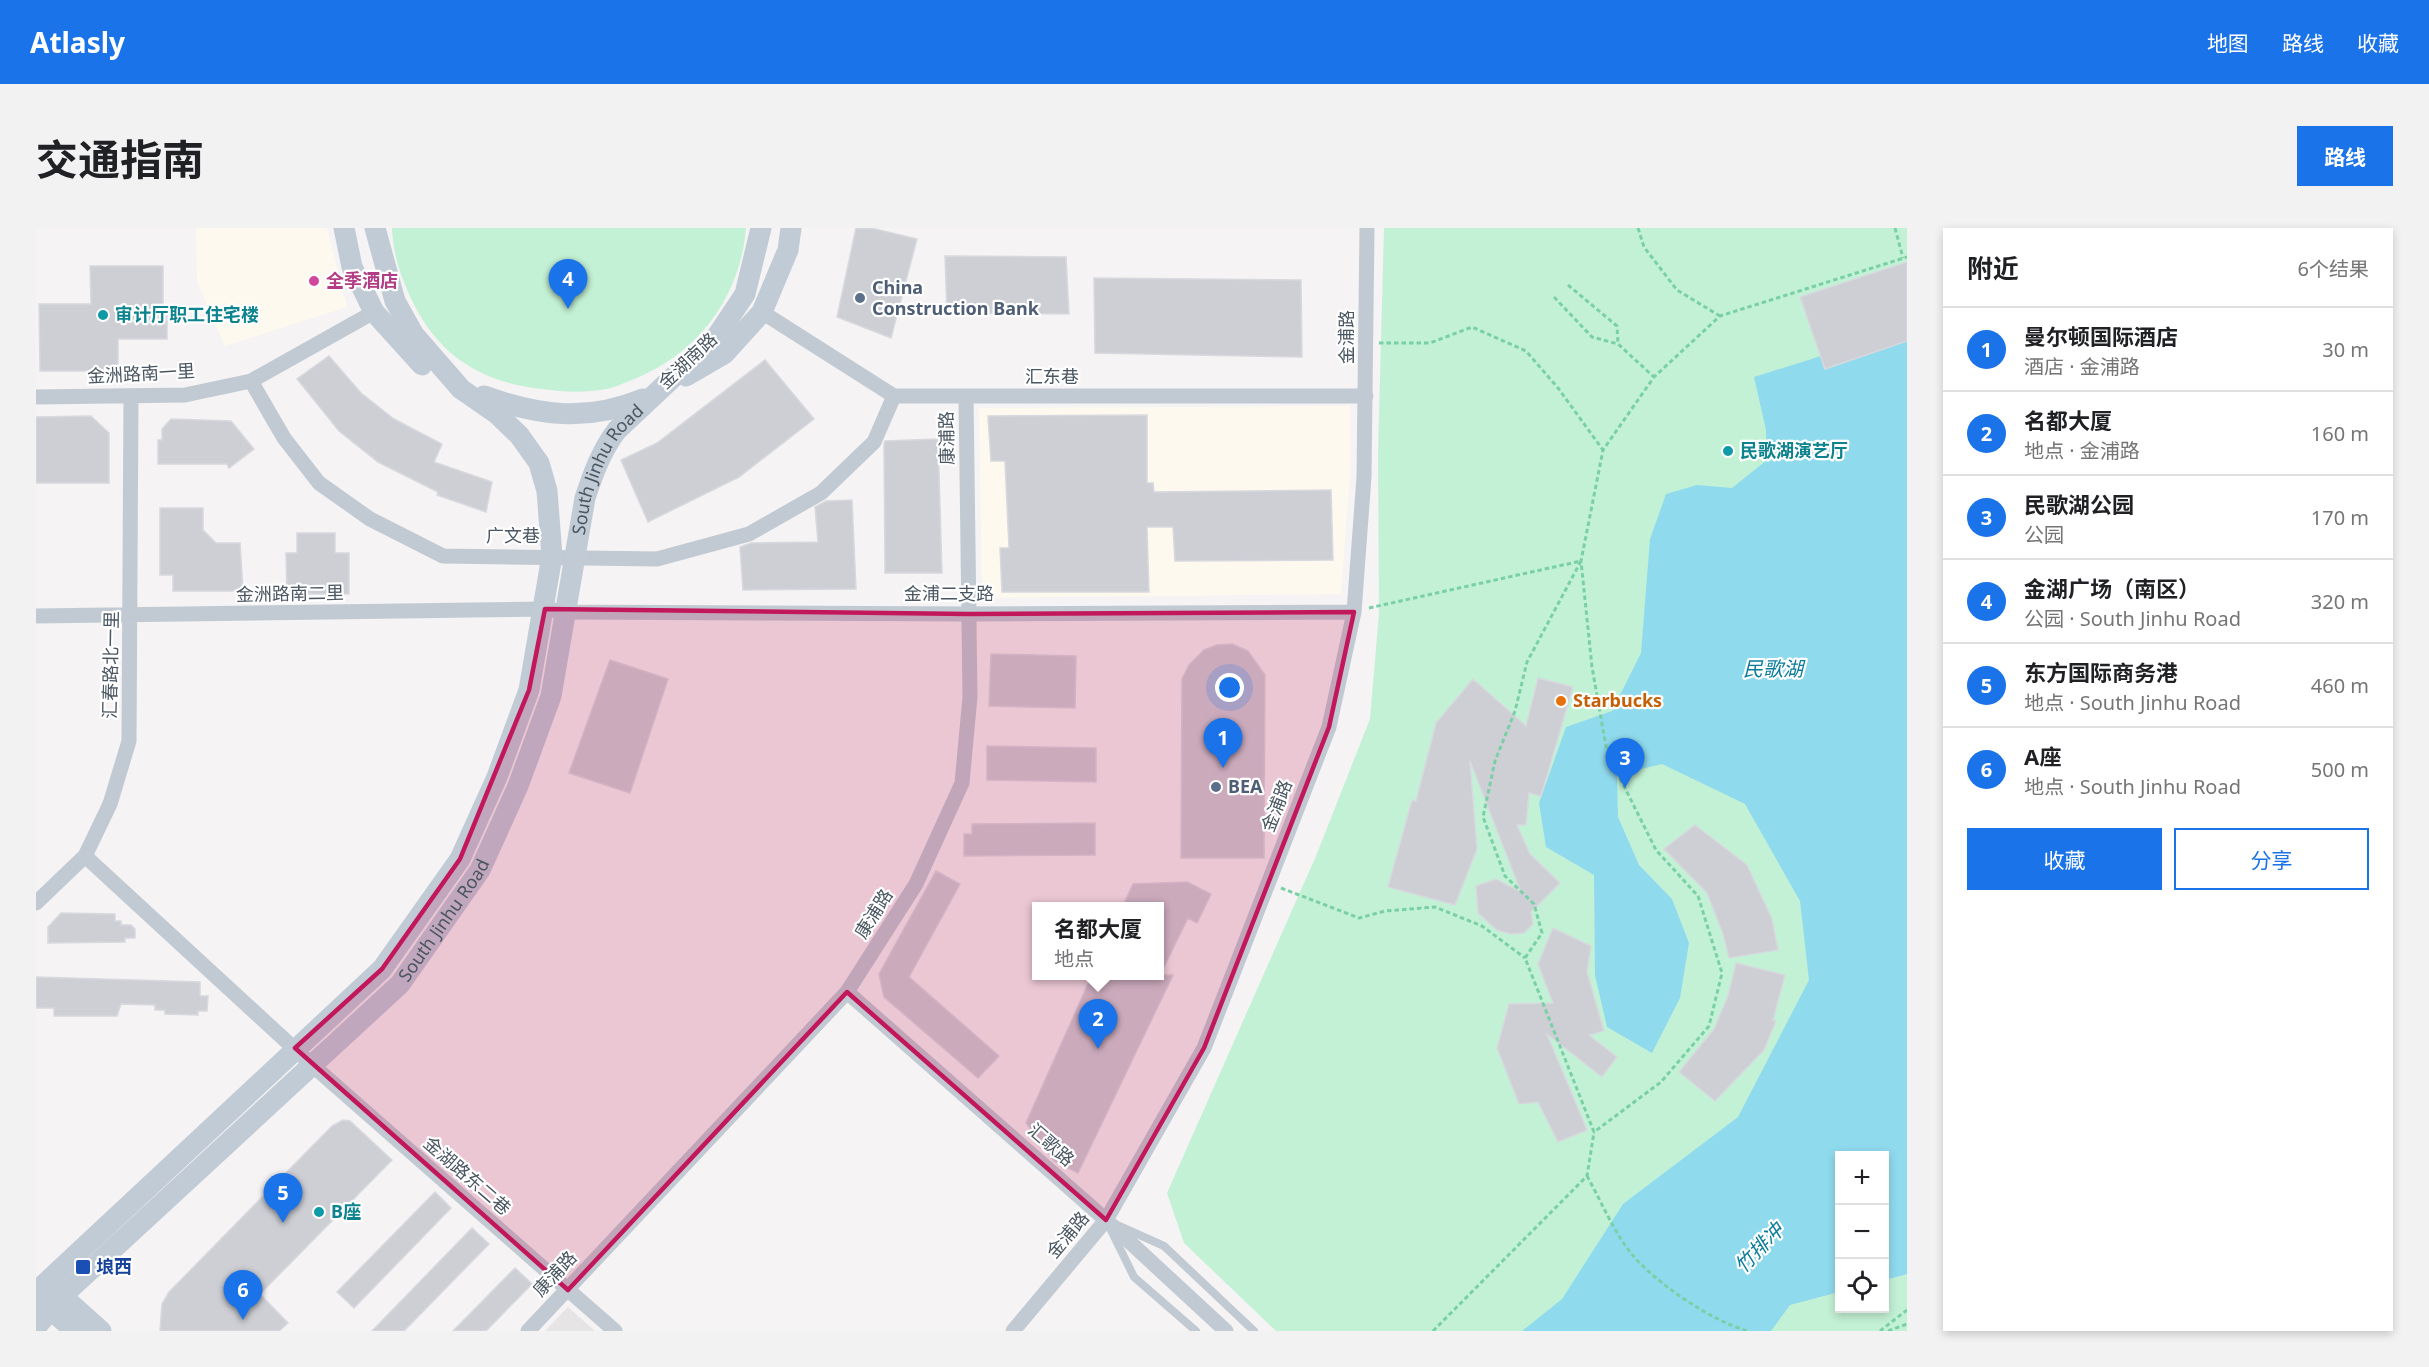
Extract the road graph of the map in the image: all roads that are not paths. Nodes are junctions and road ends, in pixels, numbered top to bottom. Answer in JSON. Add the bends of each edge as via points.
{"nodes":[{"id":1,"x":344,"y":228,"type":"edge"},
{"id":2,"x":375,"y":228,"type":"edge"},
{"id":3,"x":761,"y":228,"type":"edge"},
{"id":4,"x":790,"y":228,"type":"edge"},
{"id":5,"x":1367,"y":228,"type":"edge"},
{"id":6,"x":374,"y":312,"type":"junction"},
{"id":7,"x":762,"y":312,"type":"junction"},
{"id":8,"x":251,"y":381,"type":"junction"},
{"id":9,"x":461,"y":388,"type":"junction"},
{"id":10,"x":652,"y":395,"type":"junction"},
{"id":11,"x":894,"y":396,"type":"junction"},
{"id":12,"x":966,"y":396,"type":"junction"},
{"id":13,"x":1366,"y":396,"type":"junction"},
{"id":14,"x":36,"y":397,"type":"edge"},
{"id":15,"x":131,"y":397,"type":"junction"},
{"id":16,"x":552,"y":556,"type":"junction"},
{"id":17,"x":574,"y":558,"type":"junction"},
{"id":18,"x":545,"y":609,"type":"junction"},
{"id":19,"x":567,"y":612,"type":"junction"},
{"id":20,"x":1354,"y":612,"type":"junction"},
{"id":21,"x":968,"y":614,"type":"junction"},
{"id":22,"x":36,"y":616,"type":"edge"},
{"id":23,"x":132,"y":616,"type":"junction"},
{"id":24,"x":85,"y":856,"type":"junction"},
{"id":25,"x":36,"y":903,"type":"edge"},
{"id":26,"x":848,"y":992,"type":"junction"},
{"id":27,"x":295,"y":1048,"type":"junction"},
{"id":28,"x":311,"y":1064,"type":"junction"},
{"id":29,"x":1106,"y":1220,"type":"junction"},
{"id":30,"x":38,"y":1285,"type":"edge"},
{"id":31,"x":568,"y":1290,"type":"junction"},
{"id":32,"x":57,"y":1303,"type":"junction"},
{"id":33,"x":36,"y":1328,"type":"edge"},
{"id":34,"x":75,"y":1331,"type":"edge"},
{"id":35,"x":101,"y":1331,"type":"edge"},
{"id":36,"x":528,"y":1331,"type":"edge"},
{"id":37,"x":615,"y":1331,"type":"edge"},
{"id":38,"x":1013,"y":1331,"type":"edge"},
{"id":39,"x":1196,"y":1331,"type":"edge"},
{"id":40,"x":1226,"y":1331,"type":"edge"},
{"id":41,"x":1254,"y":1331,"type":"edge"}],
"edges":[{"from":1,"to":6,"type":"main road","via":[[352,267]]},
{"from":2,"to":9,"type":"main road","via":[[400,309],[414,335]]},
{"from":3,"to":10,"type":"main road","name":"金湖南路","via":[[745,294],[717,336]]},
{"from":4,"to":7,"type":"main road","via":[[788,250]]},
{"from":5,"to":13,"type":"street","name":"金浦路"},
{"from":6,"to":8,"type":"street","name":"金洲路南一里"},
{"from":6,"to":9,"type":"main road","via":[[423,366]]},
{"from":7,"to":10,"type":"main road","via":[[724,354]]},
{"from":7,"to":11,"type":"street"},
{"from":8,"to":15,"type":"street","name":"金洲路南一里","via":[[185,394]]},
{"from":8,"to":16,"type":"street","name":"广文巷","via":[[284,438],[319,483],[370,519],[443,556]]},
{"from":9,"to":10,"type":"main road","via":[[514,407],[576,415],[615,410]]},
{"from":9,"to":16,"type":"main road","name":"South Jinhu Road","via":[[519,435],[538,463],[547,491]]},
{"from":10,"to":17,"type":"main road","name":"South Jinhu Road","via":[[605,446],[585,498]]},
{"from":11,"to":12,"type":"street","name":"汇东巷"},
{"from":11,"to":17,"type":"street","name":"广文巷","via":[[867,450],[821,493],[749,534],[657,559]]},
{"from":12,"to":13,"type":"street","name":"汇东巷"},
{"from":12,"to":21,"type":"street","name":"康浦路"},
{"from":13,"to":20,"type":"street","name":"金浦路"},
{"from":14,"to":15,"type":"street","name":"金洲路南一里"},
{"from":15,"to":23,"type":"street","name":"汇春路北一里"},
{"from":16,"to":17,"type":"street","name":"广文巷"},
{"from":16,"to":18,"type":"main road","name":"South Jinhu Road"},
{"from":17,"to":19,"type":"main road","name":"South Jinhu Road"},
{"from":18,"to":19,"type":"street","name":"金浦二支路"},
{"from":18,"to":23,"type":"street","name":"金洲路南二里"},
{"from":18,"to":27,"type":"main road","name":"South Jinhu Road","via":[[529,690],[497,777],[460,859],[382,969]]},
{"from":19,"to":21,"type":"street","name":"金浦二支路"},
{"from":19,"to":28,"type":"main road","name":"South Jinhu Road","via":[[551,696],[518,786],[480,870],[400,984]]},
{"from":20,"to":21,"type":"street","name":"金浦二支路"},
{"from":20,"to":29,"type":"street","name":"金浦路","via":[[1329,727],[1204,1048]]},
{"from":21,"to":26,"type":"street","name":"康浦路","via":[[970,696],[962,783],[916,884]]},
{"from":22,"to":23,"type":"street","name":"金洲路南二里"},
{"from":23,"to":24,"type":"street","name":"汇春路北一里","via":[[129,741],[110,804]]},
{"from":24,"to":25,"type":"street","name":"汇春路北一里"},
{"from":24,"to":27,"type":"street","name":"金湖路东二巷"},
{"from":26,"to":29,"type":"street","name":"汇歌路"},
{"from":26,"to":31,"type":"street","name":"康浦路"},
{"from":27,"to":28,"type":"street","name":"金湖路东二巷"},
{"from":27,"to":30,"type":"main road","name":"South Jinhu Road"},
{"from":28,"to":31,"type":"street","name":"金湖路东二巷"},
{"from":28,"to":32,"type":"main road","name":"South Jinhu Road"},
{"from":29,"to":38,"type":"street","name":"金浦路"},
{"from":29,"to":39,"type":"lane","bridge":true,"via":[[1134,1276]]},
{"from":29,"to":40,"type":"street","name":"汇歌路"},
{"from":29,"to":41,"type":"lane","bridge":true,"via":[[1164,1246]]},
{"from":30,"to":32,"type":"main road"},
{"from":31,"to":36,"type":"street","name":"康浦路"},
{"from":31,"to":37,"type":"street","name":"金湖路东二巷"},
{"from":32,"to":33,"type":"main road","name":"South Jinhu Road"},
{"from":32,"to":34,"type":"main road"},
{"from":32,"to":35,"type":"main road"}]}
